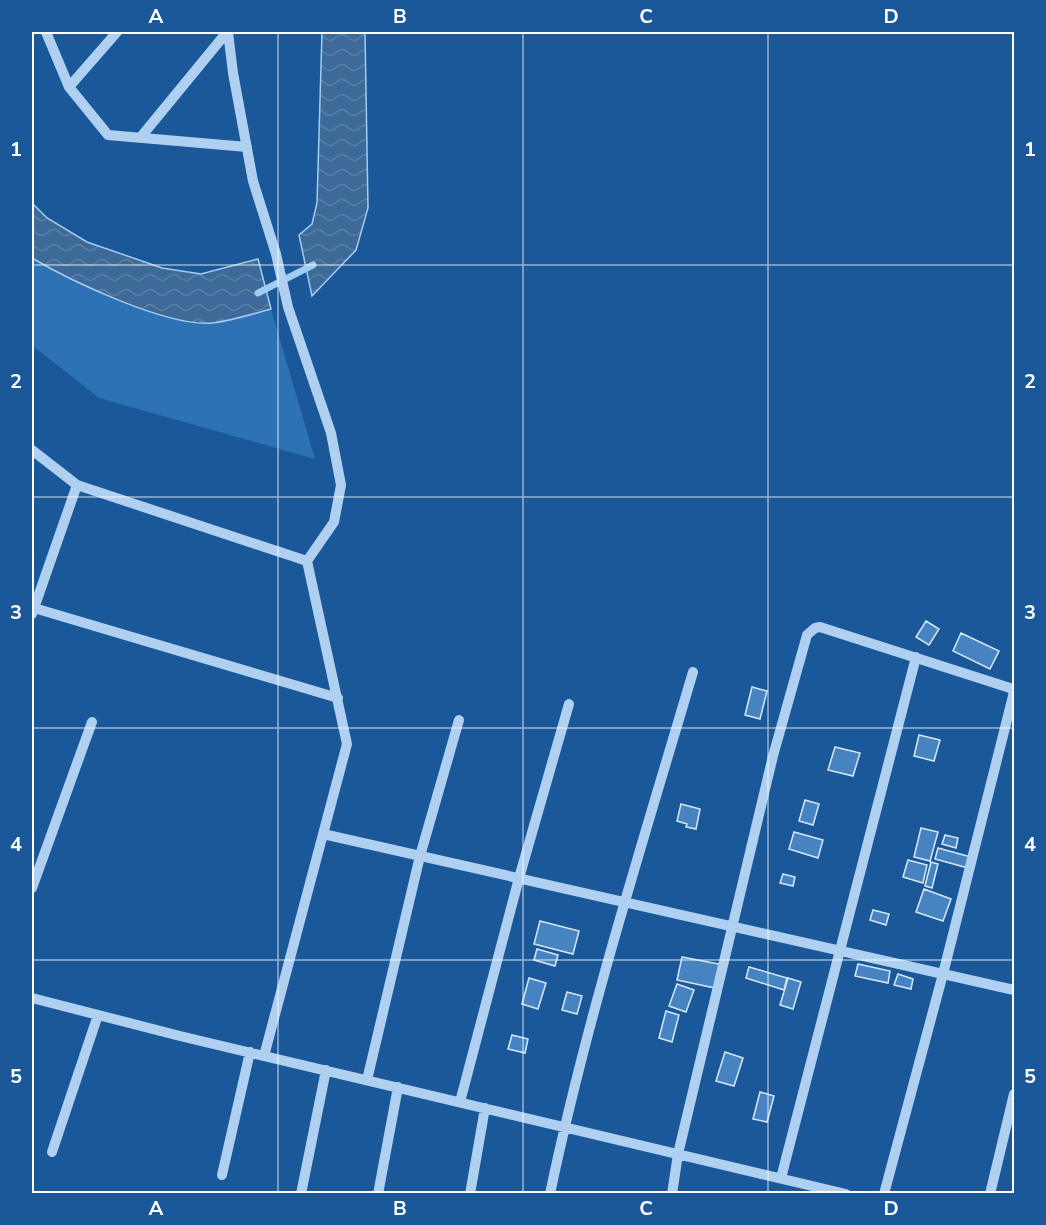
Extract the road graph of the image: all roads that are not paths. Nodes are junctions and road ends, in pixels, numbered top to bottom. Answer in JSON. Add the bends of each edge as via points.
{"nodes":[{"id":1,"x":46,"y":32,"type":"edge"},
{"id":2,"x":117,"y":32,"type":"edge"},
{"id":3,"x":228,"y":32,"type":"edge"},
{"id":4,"x":69,"y":87,"type":"junction"},
{"id":5,"x":140,"y":138,"type":"junction"},
{"id":6,"x":247,"y":147,"type":"junction"},
{"id":7,"x":32,"y":450,"type":"edge"},
{"id":8,"x":77,"y":485,"type":"junction"},
{"id":9,"x":307,"y":561,"type":"junction"},
{"id":10,"x":33,"y":611,"type":"edge"},
{"id":11,"x":916,"y":657,"type":"junction"},
{"id":12,"x":693,"y":672,"type":"dead end"},
{"id":13,"x":338,"y":698,"type":"junction"},
{"id":14,"x":569,"y":704,"type":"dead end"},
{"id":15,"x":459,"y":720,"type":"dead end"},
{"id":16,"x":92,"y":722,"type":"dead end"},
{"id":17,"x":323,"y":834,"type":"junction"},
{"id":18,"x":420,"y":856,"type":"junction"},
{"id":19,"x":519,"y":878,"type":"junction"},
{"id":20,"x":32,"y":888,"type":"edge"},
{"id":21,"x":625,"y":902,"type":"junction"},
{"id":22,"x":733,"y":926,"type":"junction"},
{"id":23,"x":839,"y":950,"type":"junction"},
{"id":24,"x":943,"y":974,"type":"junction"},
{"id":25,"x":1014,"y":990,"type":"edge"},
{"id":26,"x":32,"y":998,"type":"edge"},
{"id":27,"x":98,"y":1015,"type":"junction"},
{"id":28,"x":250,"y":1053,"type":"junction"},
{"id":29,"x":264,"y":1056,"type":"junction"},
{"id":30,"x":326,"y":1070,"type":"junction"},
{"id":31,"x":367,"y":1080,"type":"junction"},
{"id":32,"x":398,"y":1087,"type":"junction"},
{"id":33,"x":1014,"y":1094,"type":"edge"},
{"id":34,"x":460,"y":1102,"type":"junction"},
{"id":35,"x":485,"y":1108,"type":"junction"},
{"id":36,"x":564,"y":1127,"type":"junction"},
{"id":37,"x":52,"y":1152,"type":"dead end"},
{"id":38,"x":678,"y":1154,"type":"junction"},
{"id":39,"x":222,"y":1175,"type":"dead end"},
{"id":40,"x":781,"y":1178,"type":"junction"},
{"id":41,"x":301,"y":1194,"type":"edge"},
{"id":42,"x":378,"y":1194,"type":"edge"},
{"id":43,"x":470,"y":1194,"type":"edge"},
{"id":44,"x":550,"y":1194,"type":"edge"},
{"id":45,"x":672,"y":1194,"type":"edge"},
{"id":46,"x":846,"y":1194,"type":"edge"},
{"id":47,"x":884,"y":1194,"type":"edge"},
{"id":48,"x":990,"y":1194,"type":"edge"}],
"edges":[{"from":1,"to":4,"type":"street"},
{"from":2,"to":4,"type":"street"},
{"from":3,"to":5,"type":"street"},
{"from":3,"to":6,"type":"street"},
{"from":4,"to":5,"type":"street","via":[[108,135]]},
{"from":5,"to":6,"type":"street"},
{"from":6,"to":9,"type":"street","via":[[288,307],[331,433],[341,485],[334,522]]},
{"from":7,"to":8,"type":"street"},
{"from":8,"to":9,"type":"street"},
{"from":8,"to":10,"type":"street"},
{"from":9,"to":13,"type":"street"},
{"from":10,"to":13,"type":"street"},
{"from":11,"to":22,"type":"street","via":[[820,627],[807,635],[773,756]]},
{"from":11,"to":23,"type":"street"},
{"from":11,"to":24,"type":"street","via":[[1014,692]]},
{"from":12,"to":21,"type":"street"},
{"from":13,"to":17,"type":"street","via":[[347,744]]},
{"from":14,"to":19,"type":"street"},
{"from":15,"to":18,"type":"street"},
{"from":16,"to":20,"type":"street"},
{"from":17,"to":18,"type":"street"},
{"from":17,"to":29,"type":"street"},
{"from":18,"to":19,"type":"street"},
{"from":18,"to":31,"type":"street"},
{"from":19,"to":21,"type":"street"},
{"from":19,"to":34,"type":"street"},
{"from":21,"to":22,"type":"street"},
{"from":21,"to":36,"type":"street"},
{"from":22,"to":23,"type":"street"},
{"from":22,"to":38,"type":"street"},
{"from":23,"to":24,"type":"street"},
{"from":23,"to":40,"type":"street"},
{"from":24,"to":25,"type":"street"},
{"from":24,"to":47,"type":"street"},
{"from":26,"to":27,"type":"street"},
{"from":27,"to":28,"type":"street"},
{"from":27,"to":37,"type":"street"},
{"from":28,"to":29,"type":"street"},
{"from":28,"to":39,"type":"street"},
{"from":29,"to":30,"type":"street"},
{"from":30,"to":31,"type":"street"},
{"from":30,"to":41,"type":"street"},
{"from":31,"to":32,"type":"street"},
{"from":32,"to":34,"type":"street"},
{"from":32,"to":42,"type":"street"},
{"from":33,"to":48,"type":"street"},
{"from":34,"to":35,"type":"street"},
{"from":35,"to":36,"type":"street"},
{"from":35,"to":43,"type":"street"},
{"from":36,"to":38,"type":"street"},
{"from":36,"to":44,"type":"street"},
{"from":38,"to":40,"type":"street"},
{"from":38,"to":45,"type":"street"},
{"from":40,"to":46,"type":"street"}]}
